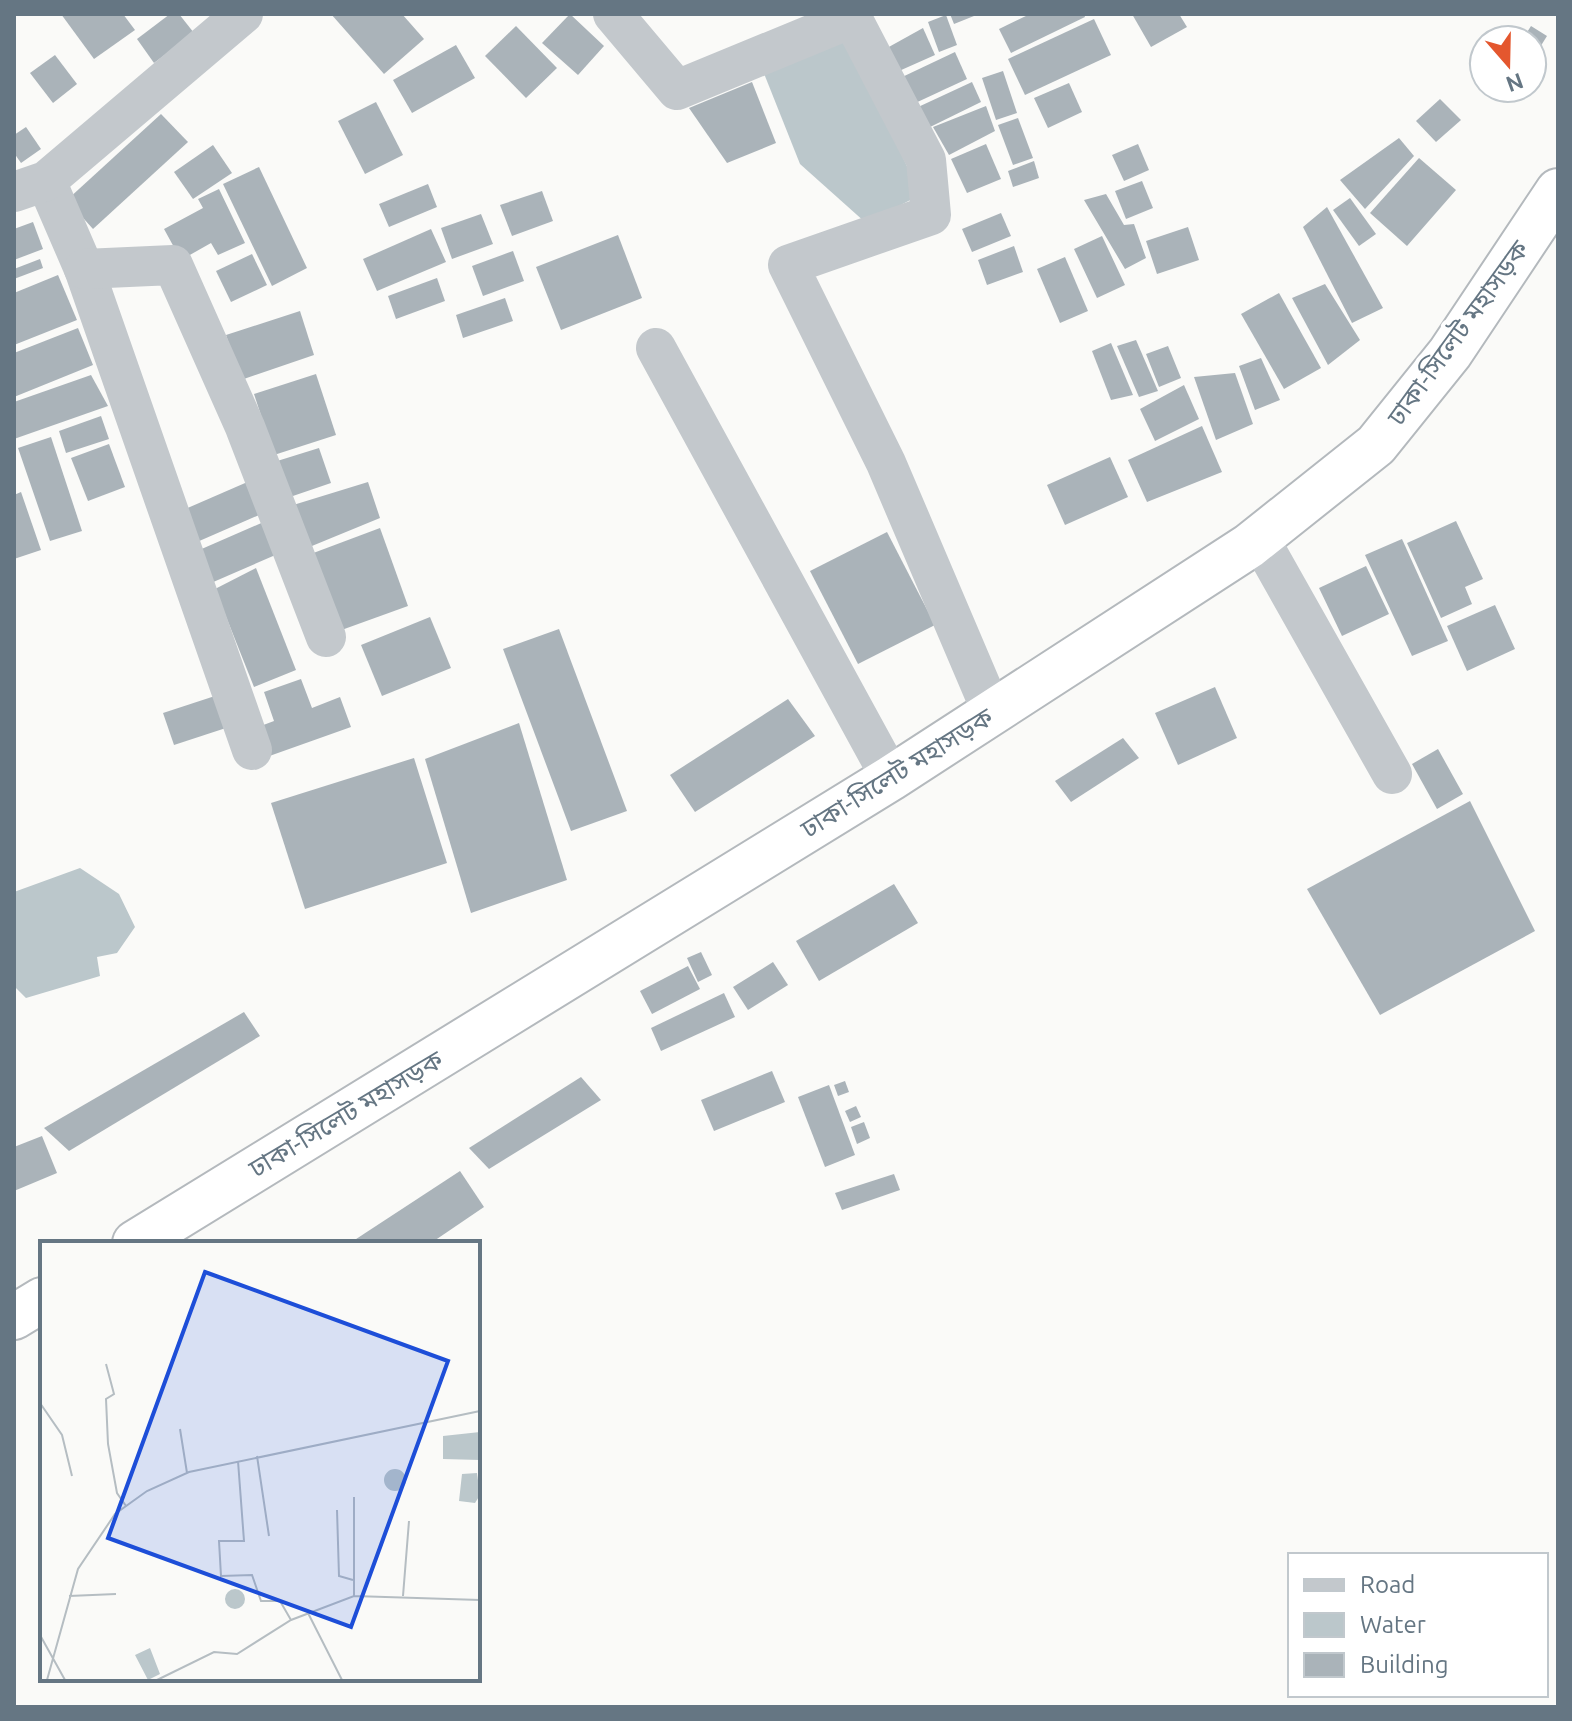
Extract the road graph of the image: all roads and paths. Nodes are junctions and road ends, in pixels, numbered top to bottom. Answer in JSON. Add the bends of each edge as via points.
{"nodes":[{"id":1,"x":243,"y":14,"type":"edge"},
{"id":2,"x":613,"y":14,"type":"edge"},
{"id":3,"x":30,"y":187,"type":"edge"},
{"id":4,"x":1551,"y":216,"type":"edge"},
{"id":5,"x":84,"y":269,"type":"junction"},
{"id":6,"x":656,"y":348,"type":"dead end"},
{"id":7,"x":1259,"y":538,"type":"junction"},
{"id":8,"x":326,"y":637,"type":"dead end"},
{"id":9,"x":992,"y":712,"type":"junction"},
{"id":10,"x":252,"y":750,"type":"dead end"},
{"id":11,"x":1392,"y":774,"type":"dead end"},
{"id":12,"x":891,"y":778,"type":"junction"},
{"id":13,"x":138,"y":1241,"type":"edge"},
{"id":14,"x":40,"y":1301,"type":"edge"},
{"id":15,"x":14,"y":1317,"type":"edge"}],
"edges":[{"from":1,"to":3,"type":"street"},
{"from":2,"to":9,"type":"street","via":[[677,90],[852,18],[926,160],[931,215],[788,265],[886,463]]},
{"from":3,"to":5,"type":"street"},
{"from":4,"to":7,"type":"highway","name":"ঢাকা-সিলেট মহাসড়ক","via":[[1376,445]]},
{"from":5,"to":8,"type":"street","via":[[173,265],[245,427]]},
{"from":5,"to":10,"type":"street"},
{"from":6,"to":12,"type":"street"},
{"from":7,"to":9,"type":"highway","name":"ঢাকা-সিলেট মহাসড়ক"},
{"from":7,"to":11,"type":"street"},
{"from":9,"to":12,"type":"highway","name":"ঢাকা-সিলেট মহাসড়ক"},
{"from":12,"to":13,"type":"highway","name":"ঢাকা-সিলেট মহাসড়ক"},
{"from":14,"to":15,"type":"highway"}]}
